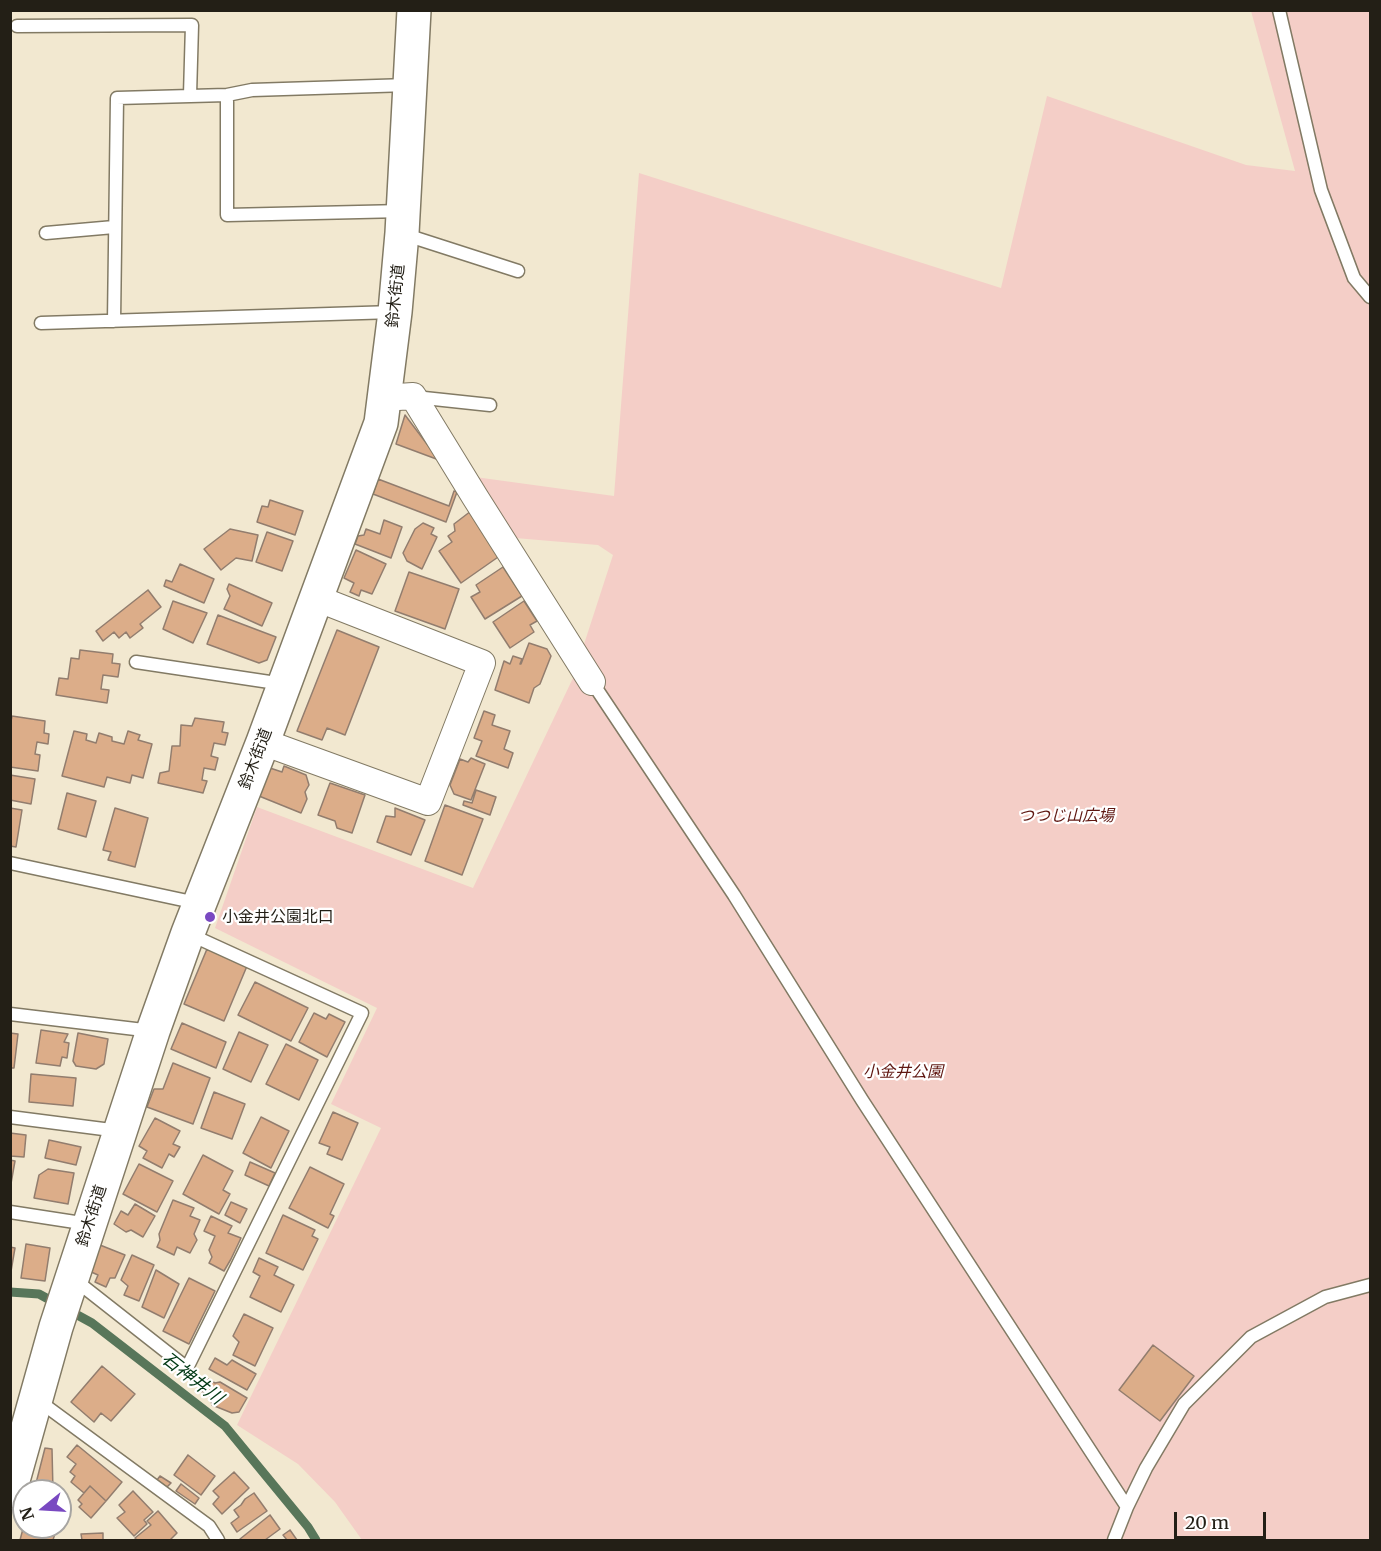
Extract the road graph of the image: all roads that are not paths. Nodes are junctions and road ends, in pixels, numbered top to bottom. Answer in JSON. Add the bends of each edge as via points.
{"nodes":[{"id":1,"x":414,"y":10,"type":"edge"},
{"id":2,"x":1279,"y":10,"type":"edge"},
{"id":3,"x":17,"y":26,"type":"dead end"},
{"id":4,"x":409,"y":85,"type":"junction"},
{"id":5,"x":190,"y":95,"type":"junction"},
{"id":6,"x":227,"y":95,"type":"junction"},
{"id":7,"x":403,"y":222,"type":"junction"},
{"id":8,"x":114,"y":227,"type":"junction"},
{"id":9,"x":46,"y":233,"type":"dead end"},
{"id":10,"x":518,"y":271,"type":"dead end"},
{"id":11,"x":1371,"y":297,"type":"edge"},
{"id":12,"x":395,"y":312,"type":"junction"},
{"id":13,"x":114,"y":321,"type":"junction"},
{"id":14,"x":41,"y":323,"type":"dead end"},
{"id":15,"x":398,"y":397,"type":"junction"},
{"id":16,"x":490,"y":405,"type":"dead end"},
{"id":17,"x":316,"y":598,"type":"junction"},
{"id":18,"x":136,"y":662,"type":"dead end"},
{"id":19,"x":592,"y":682,"type":"joint"},
{"id":20,"x":284,"y":684,"type":"junction"},
{"id":21,"x":263,"y":742,"type":"junction"},
{"id":22,"x":10,"y":864,"type":"edge"},
{"id":23,"x":201,"y":903,"type":"junction"},
{"id":24,"x":188,"y":933,"type":"junction"},
{"id":25,"x":10,"y":1014,"type":"edge"},
{"id":26,"x":153,"y":1031,"type":"junction"},
{"id":27,"x":10,"y":1117,"type":"edge"},
{"id":28,"x":120,"y":1131,"type":"junction"},
{"id":29,"x":10,"y":1212,"type":"edge"},
{"id":30,"x":89,"y":1225,"type":"junction"},
{"id":31,"x":71,"y":1282,"type":"junction"},
{"id":32,"x":1371,"y":1285,"type":"edge"},
{"id":33,"x":35,"y":1399,"type":"junction"},
{"id":34,"x":10,"y":1491,"type":"edge"},
{"id":35,"x":1127,"y":1508,"type":"junction"},
{"id":36,"x":218,"y":1540,"type":"edge"},
{"id":37,"x":1114,"y":1540,"type":"edge"}],
"edges":[{"from":1,"to":4,"type":"street","name":"鈴木街道"},
{"from":2,"to":11,"type":"lane","via":[[1321,190],[1354,278]]},
{"from":3,"to":5,"type":"lane","via":[[192,25]]},
{"from":4,"to":6,"type":"lane","via":[[252,90]]},
{"from":4,"to":7,"type":"street","name":"鈴木街道"},
{"from":5,"to":6,"type":"lane"},
{"from":5,"to":8,"type":"lane","via":[[117,98]]},
{"from":6,"to":7,"type":"lane","via":[[227,216]]},
{"from":7,"to":10,"type":"lane"},
{"from":7,"to":12,"type":"street","name":"鈴木街道"},
{"from":8,"to":9,"type":"lane"},
{"from":8,"to":13,"type":"lane"},
{"from":12,"to":13,"type":"lane"},
{"from":12,"to":15,"type":"street","name":"鈴木街道"},
{"from":13,"to":14,"type":"lane"},
{"from":15,"to":16,"type":"lane"},
{"from":15,"to":17,"type":"street","name":"鈴木街道","via":[[381,423]]},
{"from":15,"to":19,"type":"street","via":[[475,497]]},
{"from":17,"to":20,"type":"street","name":"鈴木街道"},
{"from":17,"to":21,"type":"street","via":[[482,663],[428,802]]},
{"from":18,"to":20,"type":"lane"},
{"from":19,"to":35,"type":"lane"},
{"from":20,"to":21,"type":"street","name":"鈴木街道"},
{"from":21,"to":23,"type":"street","name":"鈴木街道"},
{"from":22,"to":23,"type":"lane"},
{"from":23,"to":24,"type":"street","name":"鈴木街道"},
{"from":24,"to":26,"type":"street","name":"鈴木街道"},
{"from":24,"to":31,"type":"lane","via":[[362,1013],[187,1368]]},
{"from":25,"to":26,"type":"lane"},
{"from":26,"to":28,"type":"street","name":"鈴木街道"},
{"from":27,"to":28,"type":"lane"},
{"from":28,"to":30,"type":"street","name":"鈴木街道"},
{"from":29,"to":30,"type":"lane"},
{"from":30,"to":31,"type":"street","name":"鈴木街道"},
{"from":31,"to":33,"type":"street","name":"鈴木街道"},
{"from":32,"to":35,"type":"lane","via":[[1325,1297],[1251,1337],[1184,1404]]},
{"from":33,"to":34,"type":"street","name":"鈴木街道"},
{"from":33,"to":36,"type":"lane","via":[[208,1526]]},
{"from":35,"to":37,"type":"lane"}]}
